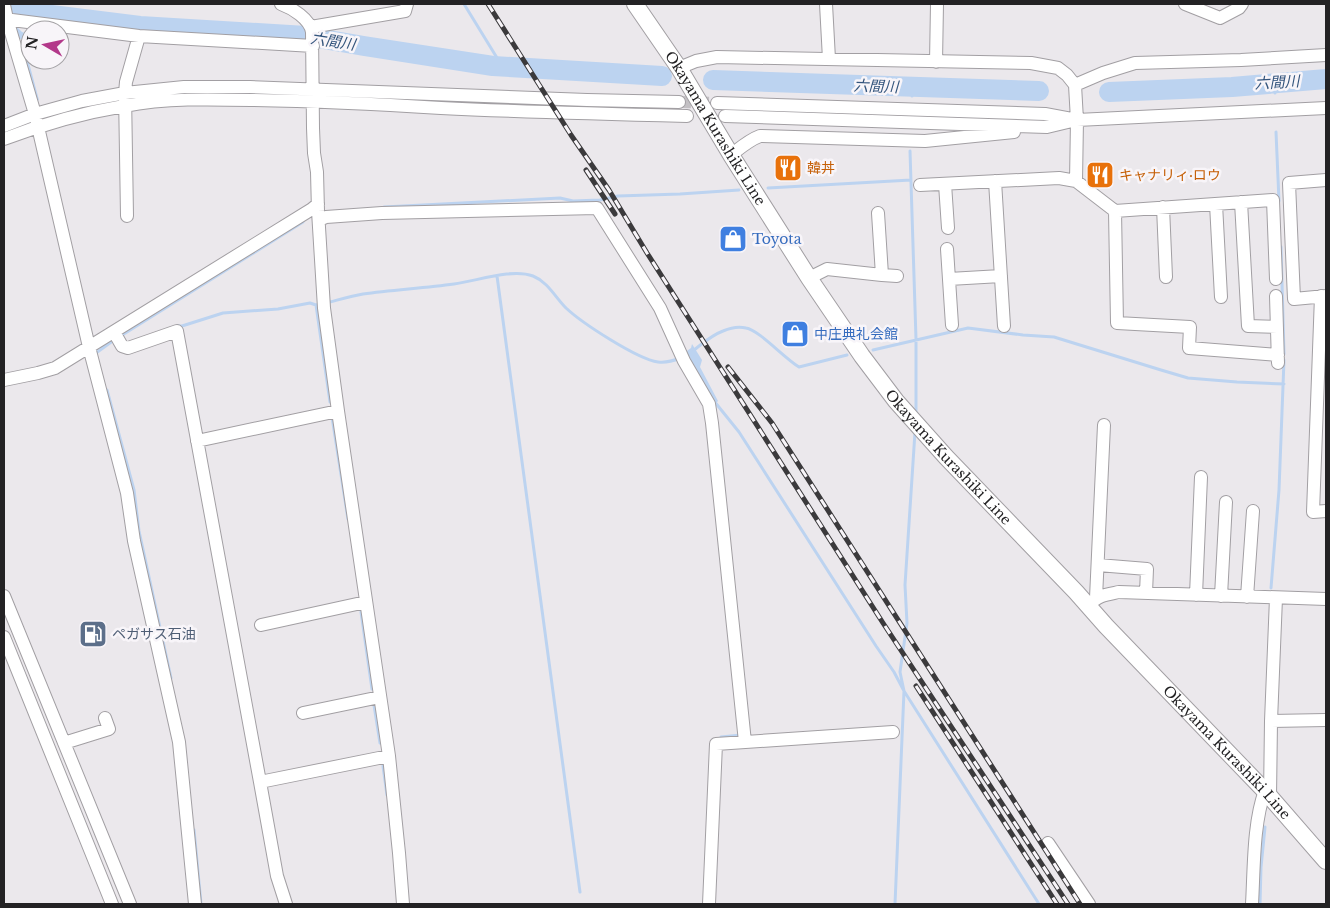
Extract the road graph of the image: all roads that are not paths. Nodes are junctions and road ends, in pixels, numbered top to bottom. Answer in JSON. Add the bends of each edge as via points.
{"nodes":[{"id":1,"x":280,"y":4,"type":"edge"},
{"id":2,"x":407,"y":4,"type":"edge"},
{"id":3,"x":635,"y":4,"type":"edge"},
{"id":4,"x":826,"y":4,"type":"edge"},
{"id":5,"x":937,"y":4,"type":"edge"},
{"id":6,"x":1184,"y":4,"type":"edge"},
{"id":7,"x":1242,"y":4,"type":"edge"},
{"id":8,"x":5,"y":15,"type":"edge"},
{"id":9,"x":139,"y":36,"type":"junction"},
{"id":10,"x":312,"y":37,"type":"junction"},
{"id":11,"x":1326,"y":55,"type":"edge"},
{"id":12,"x":829,"y":59,"type":"junction"},
{"id":13,"x":936,"y":62,"type":"junction"},
{"id":14,"x":679,"y":68,"type":"junction"},
{"id":15,"x":1074,"y":85,"type":"junction"},
{"id":16,"x":313,"y":95,"type":"junction"},
{"id":17,"x":125,"y":99,"type":"junction"},
{"id":18,"x":679,"y":102,"type":"tunnel mouth"},
{"id":19,"x":717,"y":103,"type":"tunnel mouth"},
{"id":20,"x":1326,"y":108,"type":"edge"},
{"id":21,"x":687,"y":116,"type":"tunnel mouth"},
{"id":22,"x":725,"y":116,"type":"tunnel mouth"},
{"id":23,"x":36,"y":120,"type":"junction"},
{"id":24,"x":1077,"y":120,"type":"junction"},
{"id":25,"x":4,"y":126,"type":"edge"},
{"id":26,"x":1047,"y":127,"type":"junction"},
{"id":27,"x":4,"y":140,"type":"edge"},
{"id":28,"x":731,"y":155,"type":"junction"},
{"id":29,"x":1326,"y":180,"type":"edge"},
{"id":30,"x":995,"y":181,"type":"junction"},
{"id":31,"x":1076,"y":181,"type":"junction"},
{"id":32,"x":945,"y":184,"type":"junction"},
{"id":33,"x":920,"y":185,"type":"dead end"},
{"id":34,"x":1241,"y":202,"type":"junction"},
{"id":35,"x":1216,"y":204,"type":"junction"},
{"id":36,"x":1163,"y":207,"type":"junction"},
{"id":37,"x":1115,"y":211,"type":"junction"},
{"id":38,"x":318,"y":213,"type":"junction"},
{"id":39,"x":878,"y":213,"type":"dead end"},
{"id":40,"x":127,"y":216,"type":"dead end"},
{"id":41,"x":948,"y":228,"type":"dead end"},
{"id":42,"x":947,"y":250,"type":"dead end"},
{"id":43,"x":882,"y":275,"type":"junction"},
{"id":44,"x":897,"y":276,"type":"dead end"},
{"id":45,"x":1001,"y":276,"type":"junction"},
{"id":46,"x":809,"y":278,"type":"junction"},
{"id":47,"x":1166,"y":278,"type":"dead end"},
{"id":48,"x":949,"y":279,"type":"junction"},
{"id":49,"x":1276,"y":279,"type":"dead end"},
{"id":50,"x":1276,"y":296,"type":"dead end"},
{"id":51,"x":1324,"y":296,"type":"edge"},
{"id":52,"x":1221,"y":297,"type":"dead end"},
{"id":53,"x":952,"y":325,"type":"dead end"},
{"id":54,"x":1004,"y":326,"type":"dead end"},
{"id":55,"x":1277,"y":327,"type":"junction"},
{"id":56,"x":116,"y":336,"type":"junction"},
{"id":57,"x":93,"y":345,"type":"junction"},
{"id":58,"x":1323,"y":349,"type":"edge"},
{"id":59,"x":4,"y":380,"type":"edge"},
{"id":60,"x":338,"y":411,"type":"junction"},
{"id":61,"x":1104,"y":424,"type":"dead end"},
{"id":62,"x":197,"y":441,"type":"junction"},
{"id":63,"x":1201,"y":477,"type":"dead end"},
{"id":64,"x":1226,"y":502,"type":"dead end"},
{"id":65,"x":1253,"y":511,"type":"dead end"},
{"id":66,"x":1326,"y":511,"type":"edge"},
{"id":67,"x":1098,"y":565,"type":"junction"},
{"id":68,"x":1146,"y":593,"type":"junction"},
{"id":69,"x":1196,"y":595,"type":"junction"},
{"id":70,"x":4,"y":596,"type":"edge"},
{"id":71,"x":1221,"y":596,"type":"junction"},
{"id":72,"x":1248,"y":597,"type":"junction"},
{"id":73,"x":1276,"y":598,"type":"junction"},
{"id":74,"x":1326,"y":599,"type":"edge"},
{"id":75,"x":366,"y":602,"type":"junction"},
{"id":76,"x":1092,"y":602,"type":"junction"},
{"id":77,"x":260,"y":625,"type":"dead end"},
{"id":78,"x":4,"y":637,"type":"edge"},
{"id":79,"x":380,"y":697,"type":"junction"},
{"id":80,"x":303,"y":713,"type":"dead end"},
{"id":81,"x":105,"y":718,"type":"dead end"},
{"id":82,"x":1326,"y":720,"type":"edge"},
{"id":83,"x":1271,"y":721,"type":"junction"},
{"id":84,"x":893,"y":732,"type":"dead end"},
{"id":85,"x":744,"y":737,"type":"junction"},
{"id":86,"x":64,"y":743,"type":"junction"},
{"id":87,"x":389,"y":756,"type":"junction"},
{"id":88,"x":260,"y":782,"type":"junction"},
{"id":89,"x":1268,"y":794,"type":"junction"},
{"id":90,"x":1048,"y":843,"type":"dead end"},
{"id":91,"x":1326,"y":862,"type":"edge"},
{"id":92,"x":112,"y":904,"type":"edge"},
{"id":93,"x":130,"y":904,"type":"edge"},
{"id":94,"x":195,"y":904,"type":"edge"},
{"id":95,"x":286,"y":904,"type":"edge"},
{"id":96,"x":403,"y":904,"type":"edge"},
{"id":97,"x":709,"y":904,"type":"edge"},
{"id":98,"x":1089,"y":904,"type":"edge"},
{"id":99,"x":1252,"y":904,"type":"edge"}],
"edges":[{"from":1,"to":10,"type":"street","via":[[301,16]]},
{"from":2,"to":10,"type":"street","via":[[406,11]]},
{"from":3,"to":14,"type":"main road","name":"Okayama Kurashiki Line"},
{"from":4,"to":12,"type":"street"},
{"from":5,"to":13,"type":"street"},
{"from":6,"to":7,"type":"street","via":[[1220,18]]},
{"from":8,"to":9,"type":"street"},
{"from":8,"to":23,"type":"street"},
{"from":9,"to":10,"type":"street"},
{"from":9,"to":17,"type":"street","via":[[126,82]]},
{"from":10,"to":16,"type":"street"},
{"from":11,"to":15,"type":"street","via":[[1135,63]]},
{"from":12,"to":13,"type":"street"},
{"from":12,"to":14,"type":"street","via":[[717,57]]},
{"from":13,"to":15,"type":"street","via":[[1049,65],[1067,75]]},
{"from":14,"to":28,"type":"main road","name":"Okayama Kurashiki Line"},
{"from":15,"to":24,"type":"street"},
{"from":16,"to":17,"type":"street","via":[[227,86],[184,87]]},
{"from":16,"to":18,"type":"street"},
{"from":16,"to":21,"type":"street","via":[[450,108]]},
{"from":16,"to":38,"type":"street"},
{"from":17,"to":23,"type":"street","via":[[76,116]]},
{"from":17,"to":40,"type":"street"},
{"from":19,"to":24,"type":"street","via":[[1045,114]]},
{"from":20,"to":24,"type":"street"},
{"from":22,"to":26,"type":"street"},
{"from":23,"to":25,"type":"street"},
{"from":23,"to":27,"type":"street"},
{"from":23,"to":57,"type":"street"},
{"from":24,"to":26,"type":"street"},
{"from":24,"to":31,"type":"street"},
{"from":26,"to":28,"type":"street","via":[[925,141],[760,136]]},
{"from":28,"to":46,"type":"main road","name":"Okayama Kurashiki Line"},
{"from":29,"to":51,"type":"street","via":[[1289,183],[1294,299]]},
{"from":30,"to":31,"type":"street","via":[[1059,178]]},
{"from":30,"to":32,"type":"street"},
{"from":30,"to":45,"type":"street"},
{"from":31,"to":37,"type":"street"},
{"from":32,"to":33,"type":"street"},
{"from":32,"to":41,"type":"street"},
{"from":34,"to":35,"type":"street"},
{"from":34,"to":49,"type":"street","via":[[1273,200]]},
{"from":34,"to":55,"type":"street","via":[[1248,326]]},
{"from":35,"to":36,"type":"street"},
{"from":35,"to":52,"type":"street"},
{"from":36,"to":37,"type":"street"},
{"from":36,"to":47,"type":"street"},
{"from":37,"to":55,"type":"street","via":[[1117,323],[1190,327],[1189,348],[1278,359]]},
{"from":38,"to":56,"type":"street","via":[[312,209]]},
{"from":38,"to":60,"type":"street","via":[[324,304]]},
{"from":38,"to":85,"type":"street","via":[[326,217],[597,208],[660,308],[682,358],[709,404]]},
{"from":39,"to":43,"type":"street"},
{"from":42,"to":48,"type":"street"},
{"from":43,"to":44,"type":"street"},
{"from":43,"to":46,"type":"street","via":[[827,269]]},
{"from":45,"to":48,"type":"street"},
{"from":45,"to":54,"type":"street"},
{"from":46,"to":76,"type":"main road","name":"Okayama Kurashiki Line","via":[[862,356],[946,458]]},
{"from":48,"to":53,"type":"street"},
{"from":50,"to":55,"type":"street"},
{"from":51,"to":58,"type":"street"},
{"from":56,"to":57,"type":"street"},
{"from":56,"to":62,"type":"street","via":[[122,346],[128,348],[177,330]]},
{"from":57,"to":59,"type":"street","via":[[55,368]]},
{"from":57,"to":94,"type":"street","via":[[179,742]]},
{"from":58,"to":66,"type":"street","via":[[1313,512]]},
{"from":60,"to":62,"type":"street"},
{"from":60,"to":75,"type":"street"},
{"from":61,"to":67,"type":"street"},
{"from":62,"to":88,"type":"street"},
{"from":63,"to":69,"type":"street"},
{"from":64,"to":71,"type":"street"},
{"from":65,"to":72,"type":"street"},
{"from":67,"to":68,"type":"street","via":[[1147,568]]},
{"from":67,"to":76,"type":"street"},
{"from":68,"to":69,"type":"street"},
{"from":68,"to":76,"type":"street","via":[[1119,592],[1102,595]]},
{"from":69,"to":71,"type":"street"},
{"from":70,"to":86,"type":"street"},
{"from":71,"to":72,"type":"street"},
{"from":72,"to":73,"type":"street"},
{"from":73,"to":74,"type":"street"},
{"from":73,"to":83,"type":"street"},
{"from":75,"to":77,"type":"street"},
{"from":75,"to":79,"type":"street"},
{"from":76,"to":89,"type":"main road","name":"Okayama Kurashiki Line","via":[[1106,626]]},
{"from":78,"to":92,"type":"street"},
{"from":79,"to":80,"type":"street"},
{"from":79,"to":87,"type":"street"},
{"from":81,"to":86,"type":"street","via":[[109,729]]},
{"from":82,"to":83,"type":"street"},
{"from":83,"to":89,"type":"street"},
{"from":84,"to":85,"type":"street"},
{"from":85,"to":97,"type":"street","via":[[716,744]]},
{"from":86,"to":93,"type":"street"},
{"from":87,"to":88,"type":"street"},
{"from":87,"to":96,"type":"street"},
{"from":88,"to":95,"type":"street","via":[[277,876]]},
{"from":89,"to":91,"type":"main road","name":"Okayama Kurashiki Line"},
{"from":89,"to":99,"type":"street","via":[[1261,801]]},
{"from":90,"to":98,"type":"street"}]}
